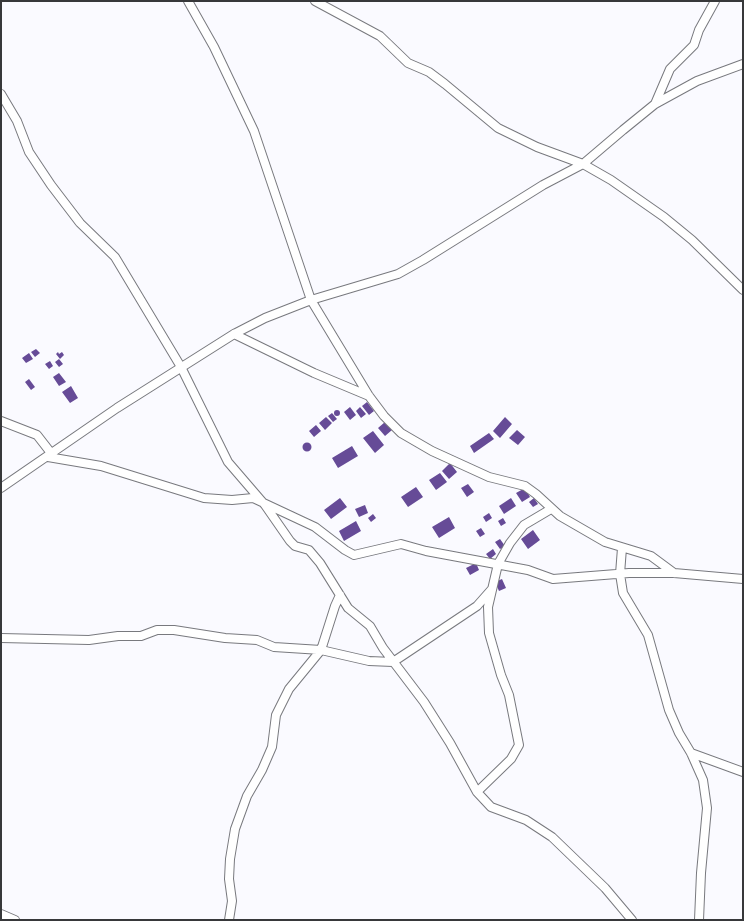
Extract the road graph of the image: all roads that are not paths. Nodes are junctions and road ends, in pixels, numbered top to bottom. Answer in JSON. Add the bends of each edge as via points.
{"nodes":[{"id":1,"x":188,"y":1,"type":"edge"},
{"id":2,"x":315,"y":1,"type":"edge"},
{"id":3,"x":715,"y":1,"type":"edge"},
{"id":4,"x":743,"y":64,"type":"edge"},
{"id":5,"x":1,"y":94,"type":"edge"},
{"id":6,"x":656,"y":104,"type":"junction"},
{"id":7,"x":583,"y":164,"type":"junction"},
{"id":8,"x":743,"y":290,"type":"edge"},
{"id":9,"x":311,"y":300,"type":"junction"},
{"id":10,"x":234,"y":334,"type":"junction"},
{"id":11,"x":181,"y":366,"type":"junction"},
{"id":12,"x":370,"y":396,"type":"junction"},
{"id":13,"x":1,"y":421,"type":"edge"},
{"id":14,"x":49,"y":455,"type":"junction"},
{"id":15,"x":1,"y":488,"type":"edge"},
{"id":16,"x":265,"y":505,"type":"junction"},
{"id":17,"x":550,"y":508,"type":"junction"},
{"id":18,"x":622,"y":548,"type":"junction"},
{"id":19,"x":498,"y":564,"type":"junction"},
{"id":20,"x":674,"y":573,"type":"junction"},
{"id":21,"x":620,"y":574,"type":"junction"},
{"id":22,"x":743,"y":578,"type":"edge"},
{"id":23,"x":492,"y":589,"type":"junction"},
{"id":24,"x":340,"y":595,"type":"junction"},
{"id":25,"x":1,"y":638,"type":"edge"},
{"id":26,"x":321,"y":650,"type":"junction"},
{"id":27,"x":393,"y":662,"type":"junction"},
{"id":28,"x":691,"y":753,"type":"junction"},
{"id":29,"x":743,"y":772,"type":"edge"},
{"id":30,"x":477,"y":792,"type":"junction"},
{"id":31,"x":1,"y":914,"type":"edge"},
{"id":32,"x":15,"y":920,"type":"edge"},
{"id":33,"x":229,"y":920,"type":"edge"},
{"id":34,"x":632,"y":920,"type":"edge"},
{"id":35,"x":699,"y":920,"type":"edge"}],
"edges":[{"from":1,"to":9,"type":"street","via":[[214,47],[254,131]]},
{"from":2,"to":7,"type":"street","via":[[380,36],[408,63],[429,72],[498,128],[537,147]]},
{"from":3,"to":6,"type":"street","via":[[694,45],[670,69]]},
{"from":4,"to":6,"type":"street","via":[[697,81]]},
{"from":5,"to":11,"type":"street","via":[[17,121],[29,152],[80,223],[116,257]]},
{"from":6,"to":7,"type":"street"},
{"from":7,"to":8,"type":"street","via":[[664,217],[692,240]]},
{"from":7,"to":9,"type":"street","via":[[537,189],[398,274]]},
{"from":9,"to":10,"type":"street","via":[[265,318]]},
{"from":9,"to":12,"type":"street"},
{"from":10,"to":11,"type":"street"},
{"from":10,"to":12,"type":"street","via":[[314,373]]},
{"from":11,"to":14,"type":"street"},
{"from":11,"to":16,"type":"street","via":[[228,462]]},
{"from":12,"to":17,"type":"street","via":[[384,416],[401,433],[432,451],[489,477],[525,486]]},
{"from":13,"to":14,"type":"street","via":[[37,435]]},
{"from":14,"to":15,"type":"street"},
{"from":14,"to":16,"type":"street","via":[[101,466],[204,498],[248,498]]},
{"from":16,"to":19,"type":"street","via":[[315,527],[354,555],[401,544]]},
{"from":16,"to":24,"type":"street","via":[[290,541],[309,550],[320,563]]},
{"from":17,"to":18,"type":"street","via":[[606,542]]},
{"from":17,"to":19,"type":"street","via":[[524,525]]},
{"from":18,"to":20,"type":"street","via":[[651,556]]},
{"from":18,"to":21,"type":"street"},
{"from":19,"to":21,"type":"street","via":[[528,570],[552,579]]},
{"from":19,"to":23,"type":"street"},
{"from":20,"to":21,"type":"street"},
{"from":20,"to":22,"type":"street"},
{"from":21,"to":28,"type":"street","via":[[626,600],[648,635],[669,710]]},
{"from":23,"to":27,"type":"street","via":[[477,606]]},
{"from":23,"to":30,"type":"street","via":[[488,607],[489,633],[509,695],[519,745],[511,759]]},
{"from":24,"to":26,"type":"street"},
{"from":24,"to":27,"type":"street","via":[[348,608],[370,626]]},
{"from":25,"to":26,"type":"street","via":[[89,640],[141,636],[157,630],[174,630],[257,640],[274,647]]},
{"from":26,"to":27,"type":"street","via":[[368,661]]},
{"from":26,"to":33,"type":"street","via":[[289,689],[276,715],[272,747],[246,796],[234,829],[230,859],[232,901]]},
{"from":27,"to":30,"type":"street","via":[[439,725]]},
{"from":28,"to":29,"type":"street"},
{"from":28,"to":35,"type":"street","via":[[703,780],[707,808]]},
{"from":30,"to":34,"type":"street","via":[[491,807],[526,820],[552,837],[605,888]]},
{"from":31,"to":32,"type":"street"}]}
